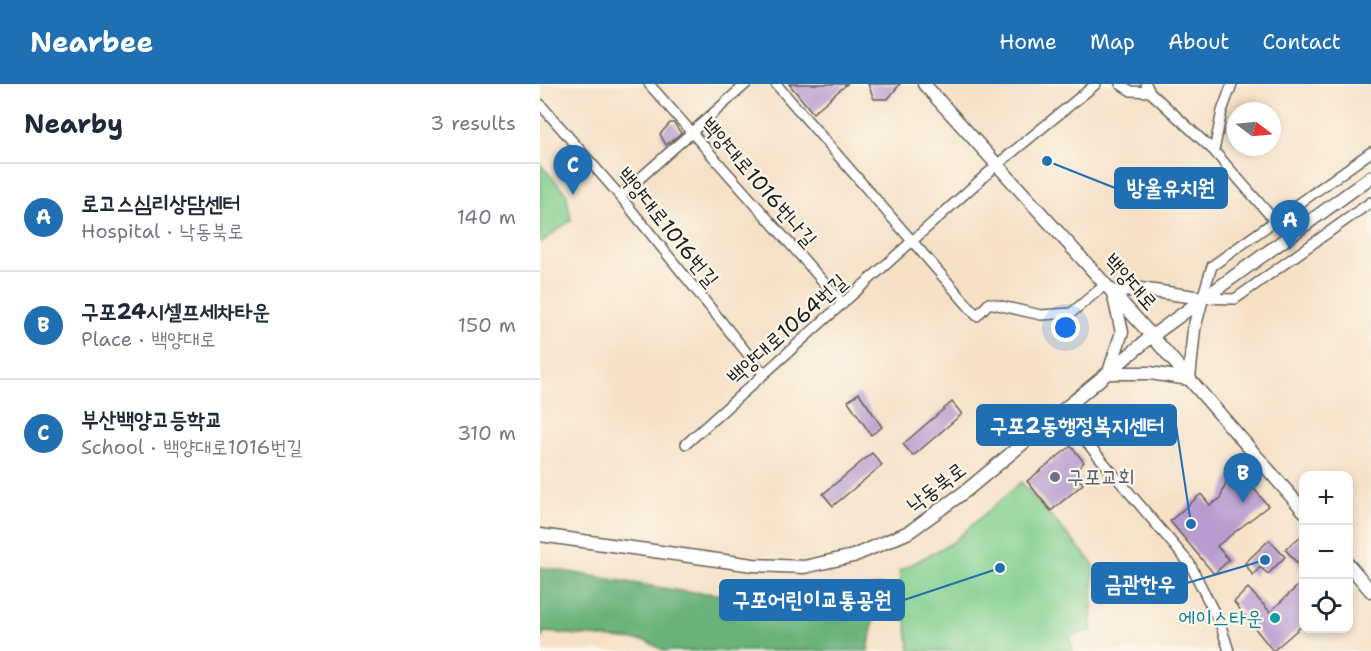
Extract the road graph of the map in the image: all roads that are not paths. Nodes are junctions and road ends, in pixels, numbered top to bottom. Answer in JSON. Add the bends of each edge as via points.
{"nodes":[{"id":1,"x":649,"y":84,"type":"edge"},
{"id":2,"x":746,"y":84,"type":"edge"},
{"id":3,"x":776,"y":84,"type":"edge"},
{"id":4,"x":924,"y":84,"type":"edge"},
{"id":5,"x":1096,"y":84,"type":"edge"},
{"id":6,"x":1120,"y":84,"type":"edge"},
{"id":7,"x":1232,"y":84,"type":"edge"},
{"id":8,"x":1148,"y":88,"type":"edge"},
{"id":9,"x":540,"y":105,"type":"edge"},
{"id":10,"x":692,"y":132,"type":"junction"},
{"id":11,"x":1214,"y":151,"type":"junction"},
{"id":12,"x":1371,"y":152,"type":"edge"},
{"id":13,"x":998,"y":164,"type":"junction"},
{"id":14,"x":1371,"y":177,"type":"edge"},
{"id":15,"x":620,"y":196,"type":"junction"},
{"id":16,"x":1368,"y":204,"type":"edge"},
{"id":17,"x":1275,"y":221,"type":"junction"},
{"id":18,"x":913,"y":241,"type":"junction"},
{"id":19,"x":1109,"y":288,"type":"junction"},
{"id":20,"x":1202,"y":298,"type":"junction"},
{"id":21,"x":843,"y":304,"type":"junction"},
{"id":22,"x":1152,"y":336,"type":"junction"},
{"id":23,"x":1108,"y":373,"type":"junction"},
{"id":24,"x":764,"y":374,"type":"junction"},
{"id":25,"x":1189,"y":379,"type":"junction"},
{"id":26,"x":1060,"y":411,"type":"junction"},
{"id":27,"x":686,"y":444,"type":"dead end"},
{"id":28,"x":1299,"y":506,"type":"edge"},
{"id":29,"x":540,"y":535,"type":"edge"},
{"id":30,"x":1353,"y":570,"type":"edge"},
{"id":31,"x":1371,"y":591,"type":"edge"},
{"id":32,"x":1229,"y":651,"type":"edge"}],
"edges":[{"from":1,"to":10,"type":"street","name":"백양대로1016번나길"},
{"from":2,"to":10,"type":"street"},
{"from":3,"to":18,"type":"street"},
{"from":4,"to":13,"type":"main road","name":"백양대로"},
{"from":5,"to":13,"type":"street","name":"백양대로1064번길"},
{"from":6,"to":8,"type":"street","via":[[1131,91]]},
{"from":7,"to":11,"type":"street"},
{"from":8,"to":11,"type":"street"},
{"from":9,"to":15,"type":"street","name":"백양대로1016번길"},
{"from":10,"to":15,"type":"street"},
{"from":10,"to":21,"type":"street","name":"백양대로1016번나길"},
{"from":11,"to":17,"type":"street"},
{"from":12,"to":17,"type":"street"},
{"from":13,"to":18,"type":"street","name":"백양대로1064번길"},
{"from":13,"to":19,"type":"main road","name":"백양대로"},
{"from":14,"to":20,"type":"main road","name":"낙동북로"},
{"from":15,"to":24,"type":"street","name":"백양대로1016번길"},
{"from":16,"to":20,"type":"street","via":[[1234,299]]},
{"from":17,"to":20,"type":"street","via":[[1212,266]]},
{"from":18,"to":19,"type":"street","via":[[977,316],[988,303],[1041,315],[1071,313]]},
{"from":18,"to":21,"type":"street","name":"백양대로1064번길"},
{"from":19,"to":20,"type":"main road"},
{"from":19,"to":22,"type":"main road","name":"백양대로"},
{"from":19,"to":23,"type":"main road","via":[[1122,332]]},
{"from":20,"to":22,"type":"main road","name":"낙동북로"},
{"from":20,"to":25,"type":"main road"},
{"from":21,"to":24,"type":"street","name":"백양대로1064번길"},
{"from":22,"to":23,"type":"main road","name":"낙동북로"},
{"from":22,"to":25,"type":"main road","name":"백양대로"},
{"from":23,"to":25,"type":"main road","via":[[1150,373]]},
{"from":23,"to":26,"type":"main road","name":"낙동북로"},
{"from":24,"to":27,"type":"street","name":"백양대로1064번길"},
{"from":25,"to":28,"type":"main road","name":"백양대로"},
{"from":26,"to":29,"type":"main road","name":"낙동북로","via":[[909,532],[853,556],[804,567],[753,565]]},
{"from":26,"to":32,"type":"street","via":[[1190,564]]},
{"from":30,"to":31,"type":"main road"}]}
